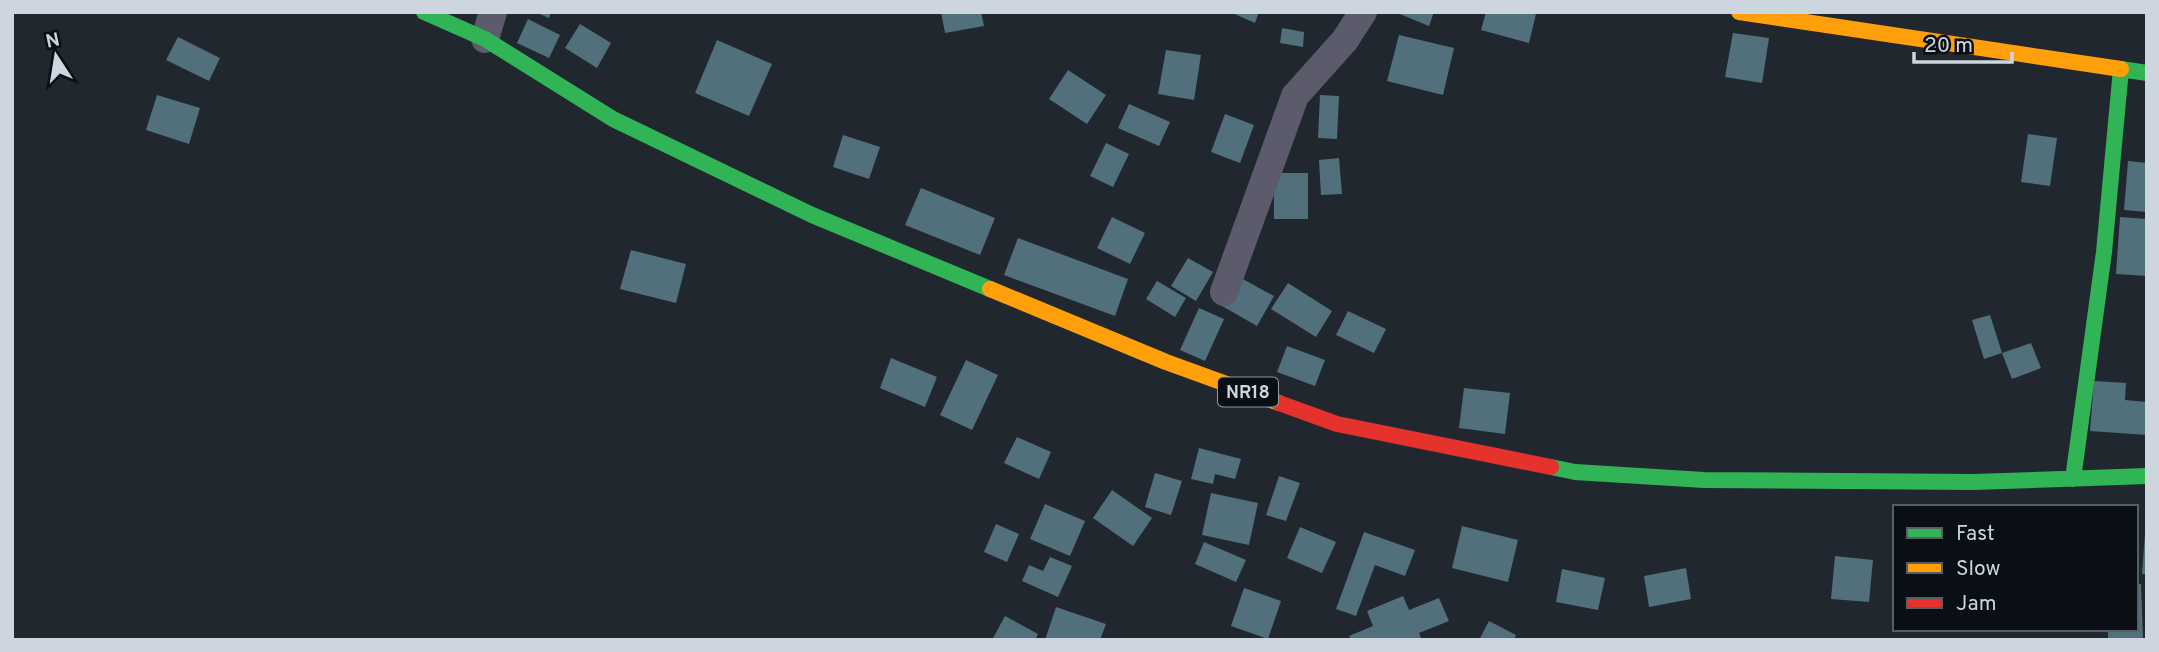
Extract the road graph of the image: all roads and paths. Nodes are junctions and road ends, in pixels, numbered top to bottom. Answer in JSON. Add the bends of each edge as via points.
{"nodes":[{"id":1,"x":424,"y":12,"type":"edge"},
{"id":2,"x":493,"y":12,"type":"edge"},
{"id":3,"x":1363,"y":12,"type":"edge"},
{"id":4,"x":1739,"y":12,"type":"edge"},
{"id":5,"x":485,"y":39,"type":"junction"},
{"id":6,"x":2122,"y":69,"type":"junction"},
{"id":7,"x":2147,"y":73,"type":"edge"},
{"id":8,"x":1224,"y":292,"type":"dead end"},
{"id":9,"x":2147,"y":477,"type":"edge"},
{"id":10,"x":2073,"y":479,"type":"junction"}],
"edges":[{"from":1,"to":5,"type":"main road","number":"NR18"},
{"from":2,"to":5,"type":"street"},
{"from":3,"to":8,"type":"street","via":[[1345,40],[1295,96]]},
{"from":4,"to":6,"type":"main road"},
{"from":5,"to":10,"type":"main road","number":"NR18","via":[[613,119],[812,215],[1166,362],[1337,424],[1575,472],[1731,481]]},
{"from":6,"to":7,"type":"main road"},
{"from":6,"to":10,"type":"main road","via":[[2104,252]]},
{"from":9,"to":10,"type":"main road","number":"NR18"}]}
